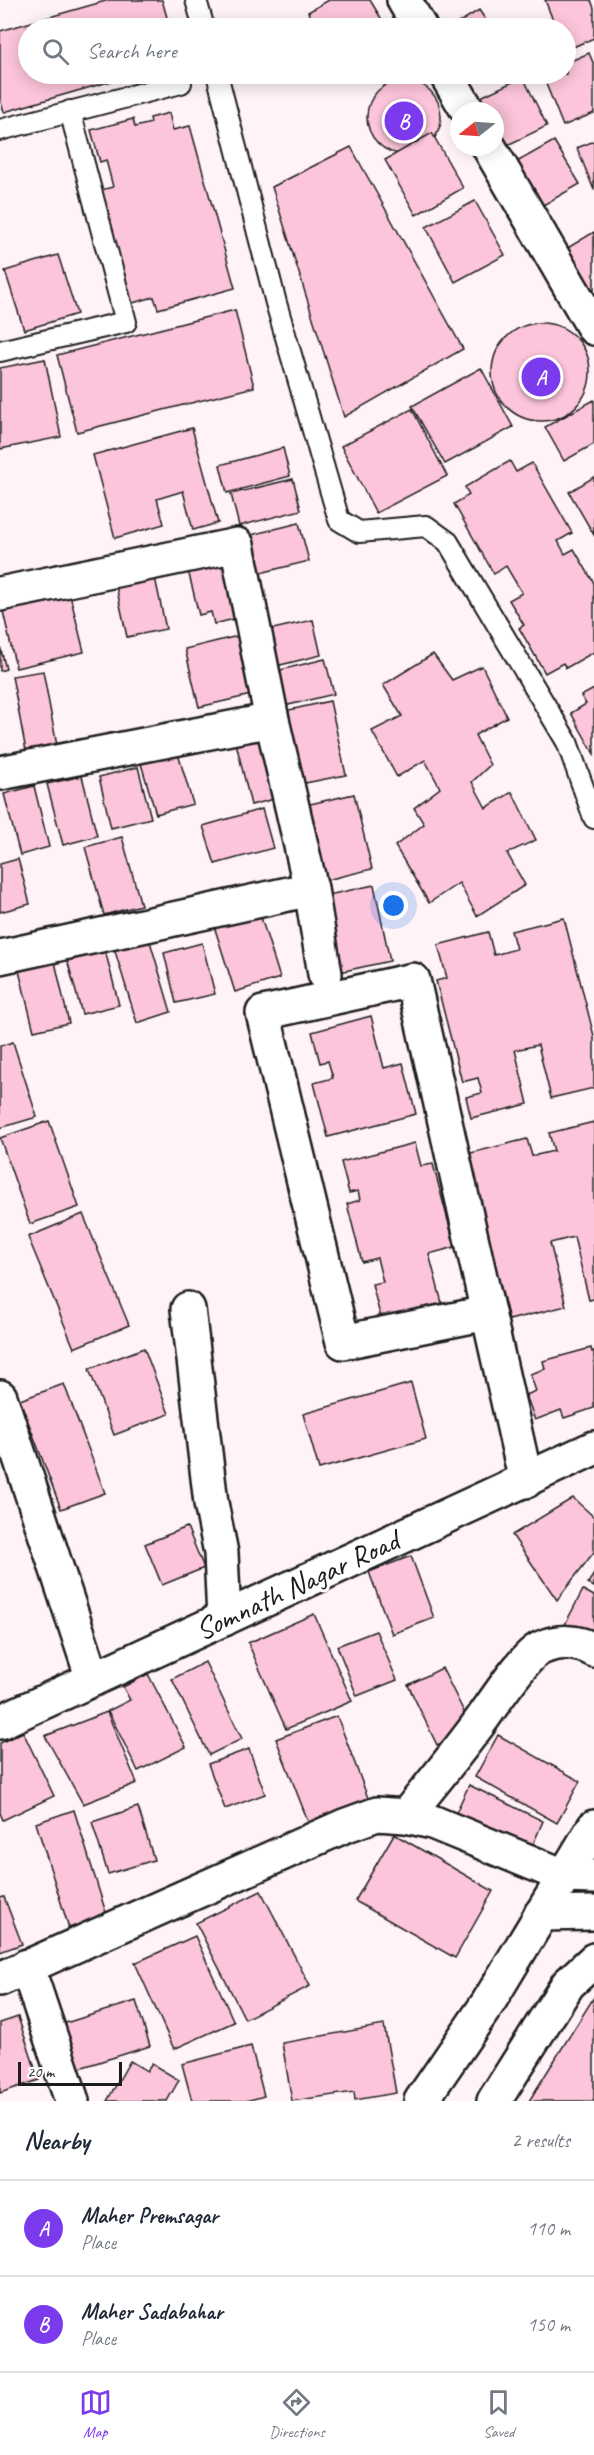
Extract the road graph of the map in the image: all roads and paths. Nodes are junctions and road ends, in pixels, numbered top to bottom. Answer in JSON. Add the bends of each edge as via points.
{"nodes":[{"id":1,"x":196,"y":0,"type":"edge"},
{"id":2,"x":404,"y":0,"type":"edge"},
{"id":3,"x":201,"y":18,"type":"edge"},
{"id":4,"x":414,"y":18,"type":"edge"},
{"id":5,"x":177,"y":84,"type":"edge"},
{"id":6,"x":220,"y":84,"type":"edge"},
{"id":7,"x":452,"y":84,"type":"edge"},
{"id":8,"x":463,"y":102,"type":"edge"},
{"id":9,"x":70,"y":111,"type":"junction"},
{"id":10,"x":0,"y":130,"type":"edge"},
{"id":11,"x":494,"y":156,"type":"edge"},
{"id":12,"x":594,"y":328,"type":"edge"},
{"id":13,"x":0,"y":351,"type":"edge"},
{"id":14,"x":0,"y":594,"type":"edge"},
{"id":15,"x":272,"y":720,"type":"junction"},
{"id":16,"x":0,"y":774,"type":"edge"},
{"id":17,"x":594,"y":818,"type":"edge"},
{"id":18,"x":311,"y":889,"type":"junction"},
{"id":19,"x":0,"y":957,"type":"edge"},
{"id":20,"x":326,"y":974,"type":"dead end"},
{"id":21,"x":188,"y":1309,"type":"dead end"},
{"id":22,"x":487,"y":1313,"type":"junction"},
{"id":23,"x":0,"y":1397,"type":"edge"},
{"id":24,"x":594,"y":1448,"type":"edge"},
{"id":25,"x":526,"y":1481,"type":"junction"},
{"id":26,"x":224,"y":1619,"type":"junction"},
{"id":27,"x":594,"y":1650,"type":"edge"},
{"id":28,"x":93,"y":1679,"type":"junction"},
{"id":29,"x":0,"y":1722,"type":"edge"},
{"id":30,"x":406,"y":1816,"type":"junction"},
{"id":31,"x":594,"y":1827,"type":"edge"},
{"id":32,"x":579,"y":1877,"type":"edge"},
{"id":33,"x":594,"y":1913,"type":"edge"},
{"id":34,"x":542,"y":1914,"type":"junction"},
{"id":35,"x":594,"y":1960,"type":"edge"},
{"id":36,"x":13,"y":1973,"type":"edge"},
{"id":37,"x":72,"y":2101,"type":"edge"},
{"id":38,"x":421,"y":2101,"type":"edge"},
{"id":39,"x":494,"y":2101,"type":"edge"}],
"edges":[{"from":1,"to":3,"type":"lane"},
{"from":2,"to":4,"type":"street"},
{"from":5,"to":9,"type":"lane"},
{"from":6,"to":17,"type":"lane","via":[[276,303],[339,520],[359,532],[426,526],[448,542],[567,742]]},
{"from":7,"to":8,"type":"street"},
{"from":9,"to":10,"type":"lane"},
{"from":9,"to":13,"type":"lane","via":[[126,322]]},
{"from":11,"to":12,"type":"street"},
{"from":14,"to":15,"type":"street","via":[[237,544]]},
{"from":15,"to":16,"type":"street"},
{"from":15,"to":18,"type":"street"},
{"from":18,"to":19,"type":"street"},
{"from":18,"to":20,"type":"street"},
{"from":21,"to":26,"type":"street","via":[[211,1503],[221,1553]]},
{"from":22,"to":22,"type":"street","via":[[413,980],[262,1013],[343,1342]]},
{"from":22,"to":25,"type":"street"},
{"from":23,"to":28,"type":"street"},
{"from":24,"to":25,"type":"street","name":"Somnath Nagar Road"},
{"from":25,"to":26,"type":"street","name":"Somnath Nagar Road"},
{"from":26,"to":28,"type":"street","name":"Somnath Nagar Road"},
{"from":27,"to":30,"type":"street","via":[[584,1644],[559,1643],[539,1649],[512,1678]]},
{"from":28,"to":29,"type":"street","name":"Somnath Nagar Road"},
{"from":30,"to":32,"type":"street"},
{"from":30,"to":36,"type":"street","via":[[377,1814],[344,1826]]},
{"from":31,"to":32,"type":"street"},
{"from":32,"to":34,"type":"street"},
{"from":33,"to":34,"type":"street"},
{"from":34,"to":38,"type":"street","via":[[488,2003]]},
{"from":35,"to":39,"type":"street","via":[[568,1984]]},
{"from":36,"to":37,"type":"street"}]}
